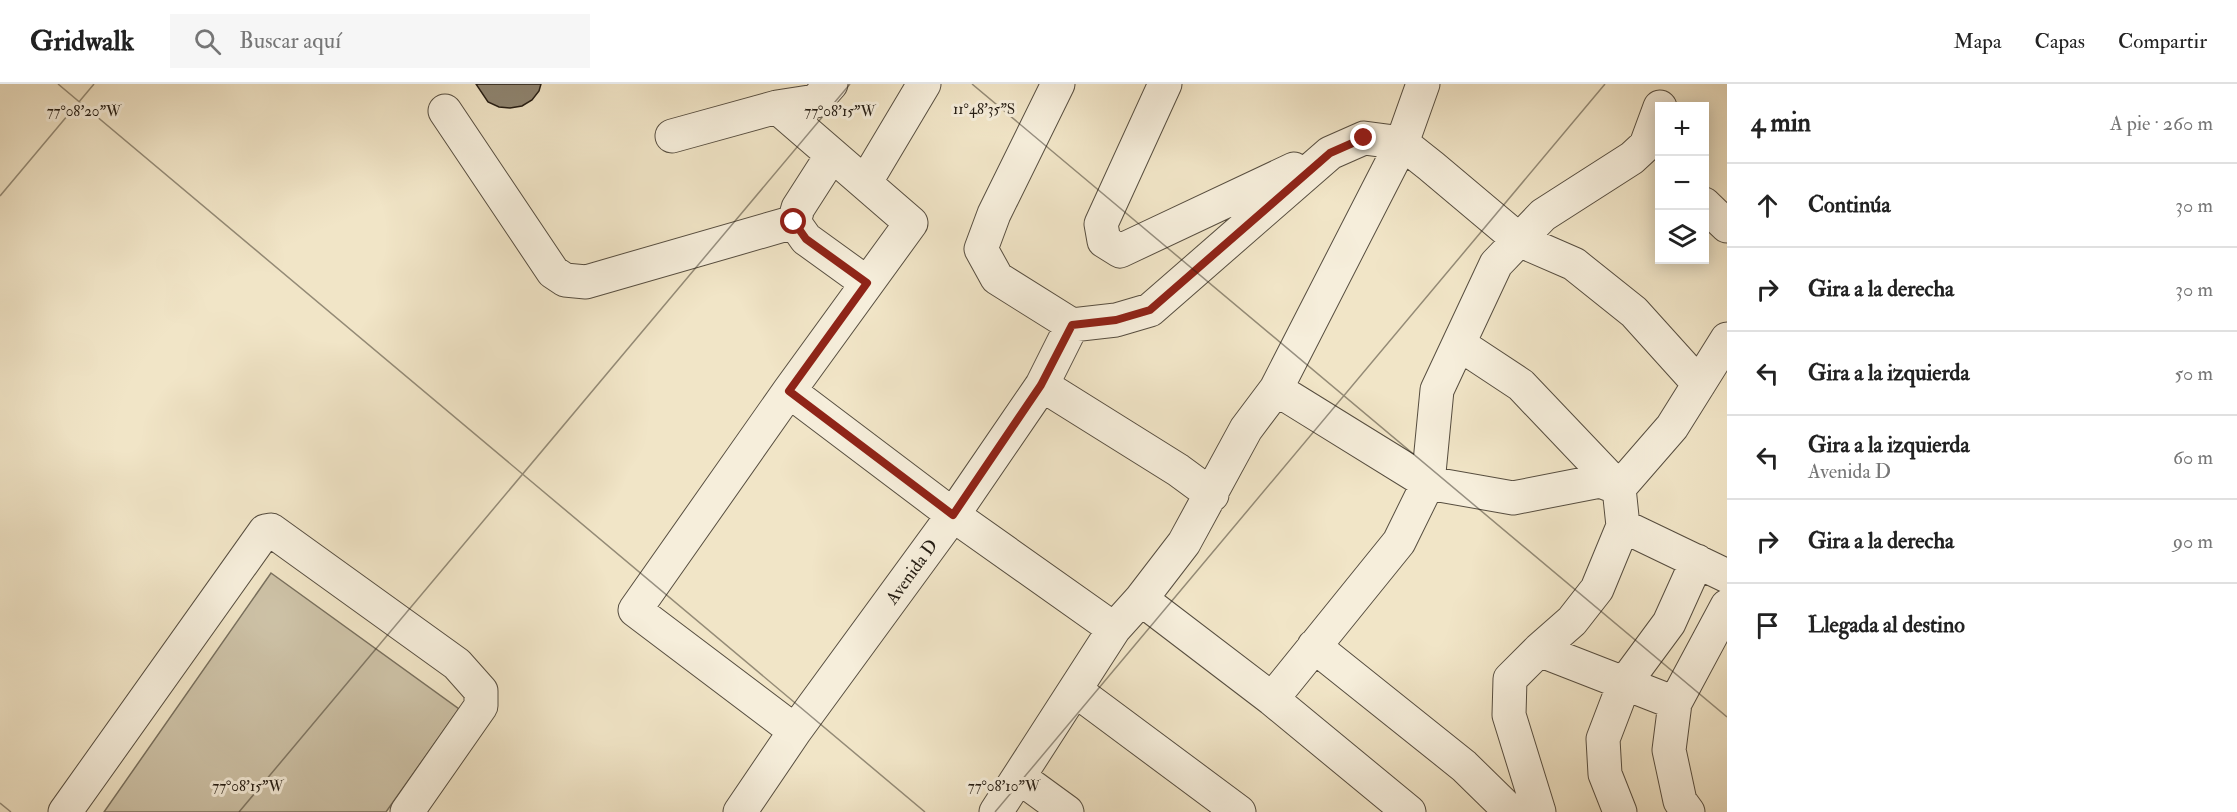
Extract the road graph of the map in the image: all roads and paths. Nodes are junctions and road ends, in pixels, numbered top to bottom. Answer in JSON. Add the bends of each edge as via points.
{"nodes":[{"id":1,"x":831,"y":84,"type":"edge"},
{"id":2,"x":924,"y":84,"type":"edge"},
{"id":3,"x":1058,"y":84,"type":"edge"},
{"id":4,"x":1165,"y":84,"type":"edge"},
{"id":5,"x":1423,"y":84,"type":"edge"},
{"id":6,"x":1668,"y":84,"type":"edge"},
{"id":7,"x":1662,"y":102,"type":"edge"},
{"id":8,"x":777,"y":107,"type":"junction"},
{"id":9,"x":445,"y":111,"type":"dead end"},
{"id":10,"x":672,"y":136,"type":"dead end"},
{"id":11,"x":1402,"y":143,"type":"junction"},
{"id":12,"x":1653,"y":152,"type":"edge"},
{"id":13,"x":1330,"y":153,"type":"junction"},
{"id":14,"x":832,"y":154,"type":"junction"},
{"id":15,"x":865,"y":183,"type":"junction"},
{"id":16,"x":1709,"y":209,"type":"edge"},
{"id":17,"x":794,"y":222,"type":"junction"},
{"id":18,"x":1727,"y":226,"type":"edge"},
{"id":19,"x":1519,"y":240,"type":"junction"},
{"id":20,"x":867,"y":283,"type":"junction"},
{"id":21,"x":1072,"y":325,"type":"junction"},
{"id":22,"x":1459,"y":344,"type":"junction"},
{"id":23,"x":1717,"y":362,"type":"edge"},
{"id":24,"x":1041,"y":385,"type":"junction"},
{"id":25,"x":1276,"y":389,"type":"junction"},
{"id":26,"x":789,"y":391,"type":"junction"},
{"id":27,"x":1428,"y":483,"type":"junction"},
{"id":28,"x":1619,"y":488,"type":"junction"},
{"id":29,"x":1212,"y":495,"type":"junction"},
{"id":30,"x":953,"y":515,"type":"junction"},
{"id":31,"x":1623,"y":526,"type":"junction"},
{"id":32,"x":1697,"y":561,"type":"junction"},
{"id":33,"x":1727,"y":576,"type":"edge"},
{"id":34,"x":1141,"y":599,"type":"junction"},
{"id":35,"x":1727,"y":606,"type":"edge"},
{"id":36,"x":1114,"y":629,"type":"junction"},
{"id":37,"x":1314,"y":646,"type":"junction"},
{"id":38,"x":1539,"y":650,"type":"junction"},
{"id":39,"x":1624,"y":684,"type":"junction"},
{"id":40,"x":1075,"y":690,"type":"junction"},
{"id":41,"x":1272,"y":699,"type":"junction"},
{"id":42,"x":1675,"y":703,"type":"junction"},
{"id":43,"x":795,"y":731,"type":"junction"},
{"id":44,"x":1019,"y":777,"type":"junction"},
{"id":45,"x":65,"y":812,"type":"edge"},
{"id":46,"x":407,"y":812,"type":"edge"},
{"id":47,"x":740,"y":812,"type":"edge"},
{"id":48,"x":996,"y":812,"type":"edge"},
{"id":49,"x":1067,"y":812,"type":"edge"},
{"id":50,"x":1239,"y":812,"type":"edge"},
{"id":51,"x":1409,"y":812,"type":"edge"},
{"id":52,"x":1512,"y":812,"type":"edge"},
{"id":53,"x":1539,"y":812,"type":"edge"},
{"id":54,"x":1620,"y":812,"type":"edge"},
{"id":55,"x":1688,"y":812,"type":"edge"}],
"edges":[{"from":1,"to":8,"type":"street","via":[[816,100]]},
{"from":2,"to":15,"type":"street"},
{"from":3,"to":21,"type":"street","via":[[994,214],[981,249],[997,279]]},
{"from":4,"to":13,"type":"street","via":[[1101,224],[1104,241],[1120,251]]},
{"from":5,"to":11,"type":"street"},
{"from":6,"to":7,"type":"street"},
{"from":8,"to":10,"type":"street"},
{"from":8,"to":14,"type":"street"},
{"from":9,"to":17,"type":"street","via":[[553,272],[565,280],[586,282]]},
{"from":11,"to":13,"type":"street","via":[[1364,138]]},
{"from":11,"to":19,"type":"street"},
{"from":11,"to":25,"type":"street"},
{"from":12,"to":19,"type":"street","via":[[1632,158],[1543,215]]},
{"from":13,"to":21,"type":"street","via":[[1150,310],[1116,320]]},
{"from":14,"to":15,"type":"street"},
{"from":14,"to":17,"type":"street","via":[[798,208]]},
{"from":15,"to":20,"type":"street","via":[[911,223]]},
{"from":16,"to":18,"type":"street"},
{"from":17,"to":20,"type":"street","via":[[806,239]]},
{"from":19,"to":22,"type":"street","via":[[1497,264]]},
{"from":19,"to":23,"type":"street","via":[[1574,264],[1634,312]]},
{"from":20,"to":26,"type":"street"},
{"from":21,"to":24,"type":"street","name":"Avenida D"},
{"from":22,"to":27,"type":"street","via":[[1437,390]]},
{"from":22,"to":28,"type":"street","via":[[1521,385]]},
{"from":23,"to":28,"type":"street","via":[[1672,427]]},
{"from":24,"to":29,"type":"street"},
{"from":24,"to":30,"type":"street","name":"Avenida D"},
{"from":25,"to":27,"type":"street"},
{"from":25,"to":29,"type":"street","via":[[1246,429]]},
{"from":26,"to":30,"type":"street"},
{"from":26,"to":43,"type":"street","via":[[635,610]]},
{"from":27,"to":28,"type":"street","via":[[1512,498],[1600,481]]},
{"from":27,"to":37,"type":"street","via":[[1399,542]]},
{"from":28,"to":31,"type":"street"},
{"from":29,"to":34,"type":"street","via":[[1184,543]]},
{"from":30,"to":36,"type":"street"},
{"from":30,"to":43,"type":"street","name":"Avenida D"},
{"from":31,"to":32,"type":"street"},
{"from":31,"to":38,"type":"street","via":[[1597,589],[1572,621]]},
{"from":32,"to":33,"type":"street"},
{"from":32,"to":39,"type":"street","via":[[1669,623]]},
{"from":34,"to":36,"type":"street"},
{"from":34,"to":41,"type":"street"},
{"from":35,"to":42,"type":"street"},
{"from":36,"to":40,"type":"street"},
{"from":37,"to":41,"type":"street"},
{"from":37,"to":52,"type":"street","via":[[1464,766]]},
{"from":38,"to":39,"type":"street"},
{"from":38,"to":53,"type":"street","via":[[1510,679],[1509,715]]},
{"from":39,"to":42,"type":"street"},
{"from":39,"to":54,"type":"street","via":[[1603,739],[1605,774]]},
{"from":40,"to":44,"type":"street"},
{"from":40,"to":50,"type":"street"},
{"from":41,"to":51,"type":"street"},
{"from":42,"to":55,"type":"street","via":[[1670,750],[1680,801]]},
{"from":43,"to":47,"type":"street","name":"Avenida D"},
{"from":44,"to":48,"type":"street"},
{"from":44,"to":49,"type":"street"},
{"from":45,"to":46,"type":"street","via":[[265,531],[271,530],[457,664],[482,691],[481,706]]}]}
